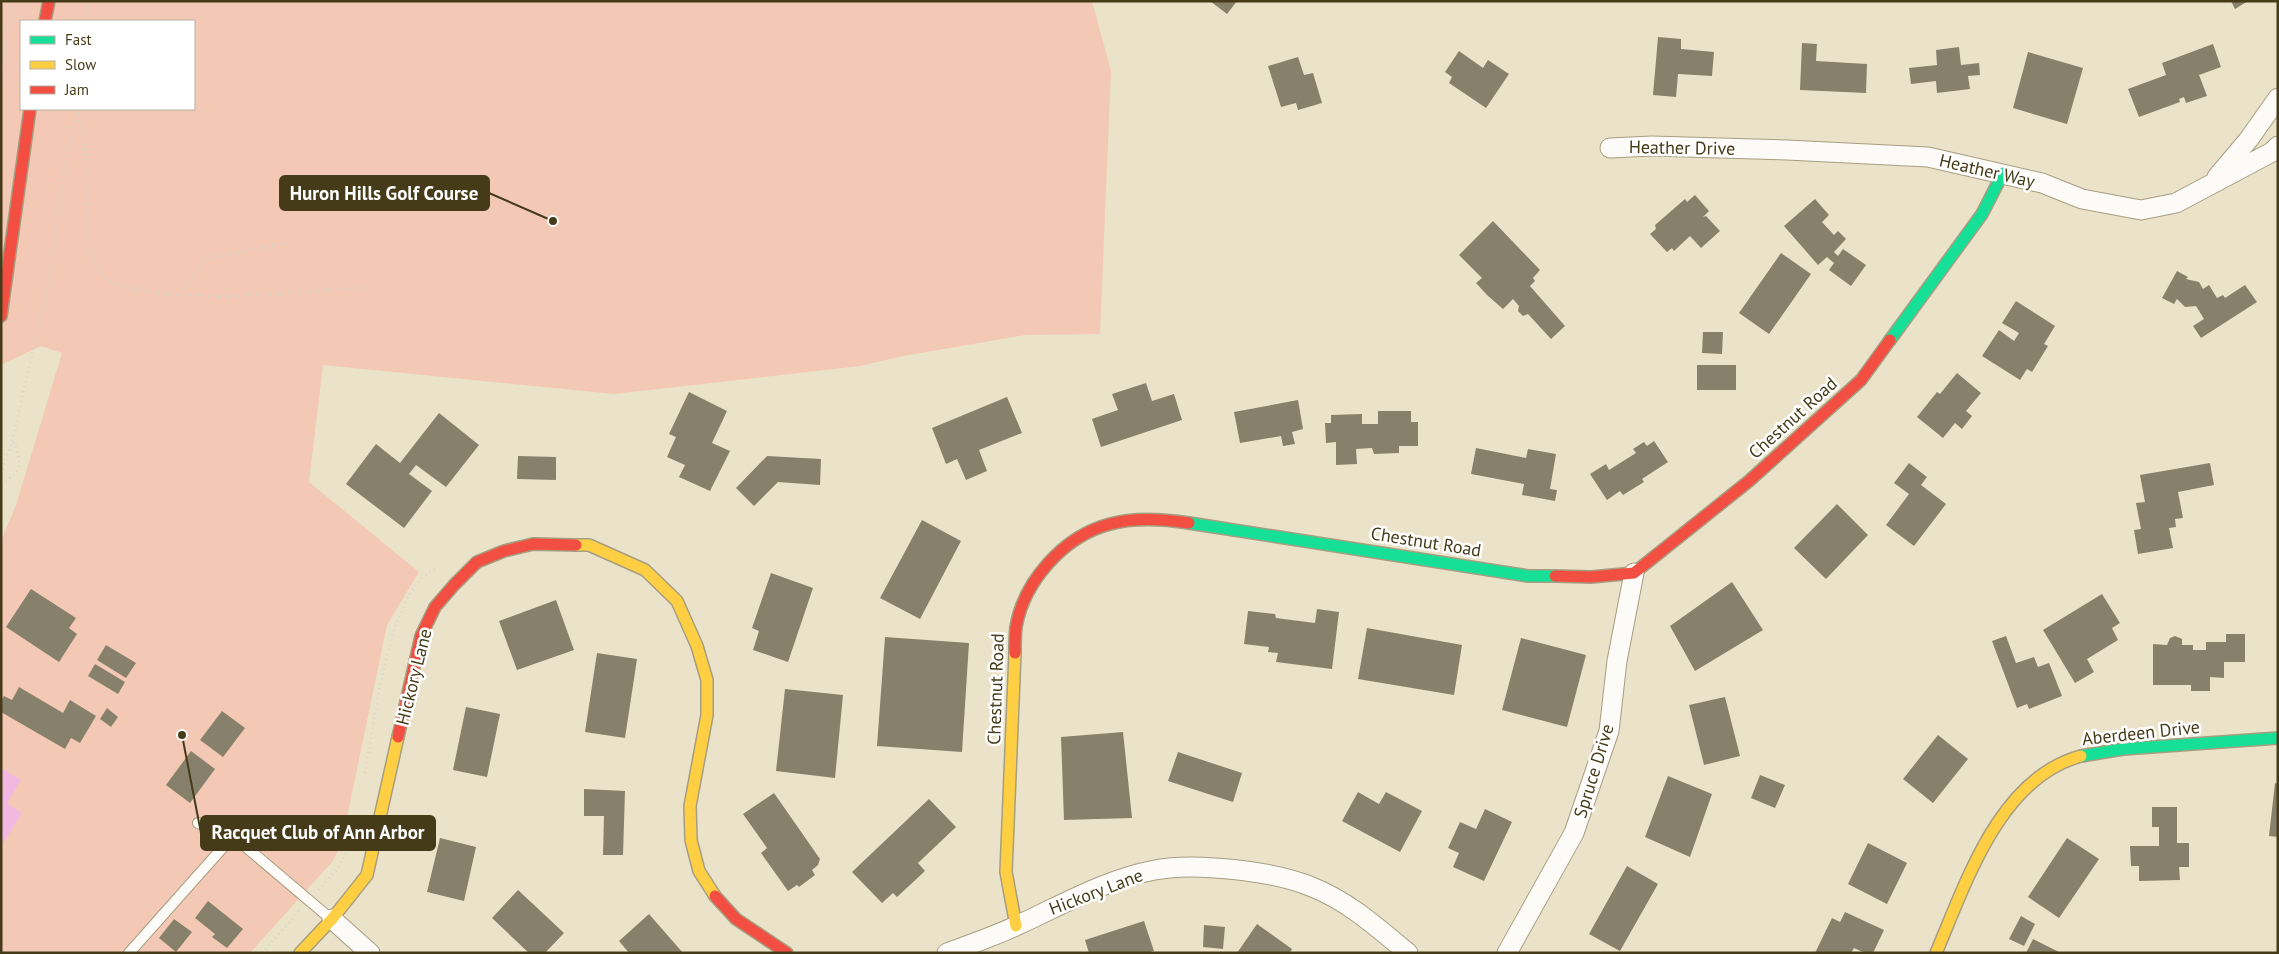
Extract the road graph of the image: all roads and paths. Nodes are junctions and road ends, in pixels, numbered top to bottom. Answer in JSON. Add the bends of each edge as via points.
{"nodes":[{"id":1,"x":11,"y":1,"type":"edge"},
{"id":2,"x":49,"y":1,"type":"edge"},
{"id":3,"x":89,"y":1,"type":"edge"},
{"id":4,"x":45,"y":20,"type":"edge"},
{"id":5,"x":84,"y":20,"type":"edge"},
{"id":6,"x":2,"y":61,"type":"edge"},
{"id":7,"x":1,"y":81,"type":"edge"},
{"id":8,"x":2278,"y":98,"type":"edge"},
{"id":9,"x":30,"y":110,"type":"edge"},
{"id":10,"x":79,"y":110,"type":"edge"},
{"id":11,"x":78,"y":115,"type":"junction"},
{"id":12,"x":2278,"y":146,"type":"edge"},
{"id":13,"x":1610,"y":148,"type":"dead end"},
{"id":14,"x":1754,"y":149,"type":"joint"},
{"id":15,"x":2003,"y":173,"type":"junction"},
{"id":16,"x":2212,"y":183,"type":"junction"},
{"id":17,"x":286,"y":243,"type":"dead end"},
{"id":18,"x":362,"y":288,"type":"dead end"},
{"id":19,"x":180,"y":294,"type":"junction"},
{"id":20,"x":1,"y":316,"type":"edge"},
{"id":21,"x":12,"y":438,"type":"junction"},
{"id":22,"x":1,"y":474,"type":"edge"},
{"id":23,"x":1,"y":484,"type":"edge"},
{"id":24,"x":1634,"y":573,"type":"junction"},
{"id":25,"x":2278,"y":738,"type":"edge"},
{"id":26,"x":198,"y":823,"type":"dead end"},
{"id":27,"x":233,"y":836,"type":"junction"},
{"id":28,"x":304,"y":906,"type":"dead end"},
{"id":29,"x":332,"y":919,"type":"junction"},
{"id":30,"x":1016,"y":926,"type":"junction"},
{"id":31,"x":129,"y":953,"type":"edge"},
{"id":32,"x":262,"y":953,"type":"edge"},
{"id":33,"x":300,"y":953,"type":"edge"},
{"id":34,"x":370,"y":953,"type":"edge"},
{"id":35,"x":787,"y":953,"type":"edge"},
{"id":36,"x":947,"y":953,"type":"edge"},
{"id":37,"x":1408,"y":953,"type":"edge"},
{"id":38,"x":1507,"y":953,"type":"edge"},
{"id":39,"x":1936,"y":953,"type":"edge"}],
"edges":[{"from":1,"to":6,"type":"path"},
{"from":2,"to":4,"type":"street"},
{"from":3,"to":5,"type":"path"},
{"from":6,"to":7,"type":"path"},
{"from":8,"to":16,"type":"street","name":"Heather Way"},
{"from":9,"to":20,"type":"street"},
{"from":10,"to":11,"type":"path"},
{"from":11,"to":19,"type":"path","via":[[85,136],[89,248],[94,266],[106,279],[119,286]]},
{"from":11,"to":21,"type":"path","via":[[65,159],[45,304]]},
{"from":12,"to":16,"type":"street","name":"Heather Way"},
{"from":13,"to":14,"type":"street","name":"Heather Drive"},
{"from":14,"to":15,"type":"street","name":"Heather Way","via":[[1928,157]]},
{"from":15,"to":16,"type":"street","name":"Heather Way","via":[[2042,183],[2082,199],[2141,210],[2176,202]]},
{"from":15,"to":24,"type":"street","name":"Chestnut Road","via":[[1982,214],[1861,380],[1749,481]]},
{"from":17,"to":19,"type":"path","via":[[206,261]]},
{"from":18,"to":19,"type":"path","via":[[221,297]]},
{"from":21,"to":22,"type":"path"},
{"from":21,"to":23,"type":"path","via":[[20,465],[16,474]]},
{"from":24,"to":30,"type":"street","name":"Chestnut Road","via":[[1591,577],[1528,576],[1165,519],[1101,527],[1070,546],[1039,575],[1026,596],[1016,627],[1006,872]]},
{"from":24,"to":38,"type":"street","name":"Spruce Drive","via":[[1617,661],[1609,731],[1574,833]]},
{"from":25,"to":39,"type":"street","name":"Aberdeen Drive","via":[[2096,751],[2066,760],[2040,775],[2017,797],[1995,828],[1970,875]]},
{"from":26,"to":27,"type":"lane"},
{"from":27,"to":29,"type":"lane"},
{"from":27,"to":31,"type":"lane"},
{"from":28,"to":32,"type":"path"},
{"from":29,"to":33,"type":"street","name":"Hickory Lane"},
{"from":29,"to":34,"type":"street"},
{"from":29,"to":35,"type":"street","name":"Hickory Lane","via":[[367,875],[421,636],[435,607],[477,562],[504,551],[533,544],[589,545],[645,570],[677,601],[697,646],[707,680],[706,715],[690,806],[692,840],[699,870],[716,897],[736,919]]},
{"from":30,"to":36,"type":"street","name":"Hickory Lane"},
{"from":30,"to":37,"type":"street","name":"Hickory Lane","via":[[1116,881],[1156,870],[1204,867],[1265,875],[1312,887],[1362,915]]}]}
